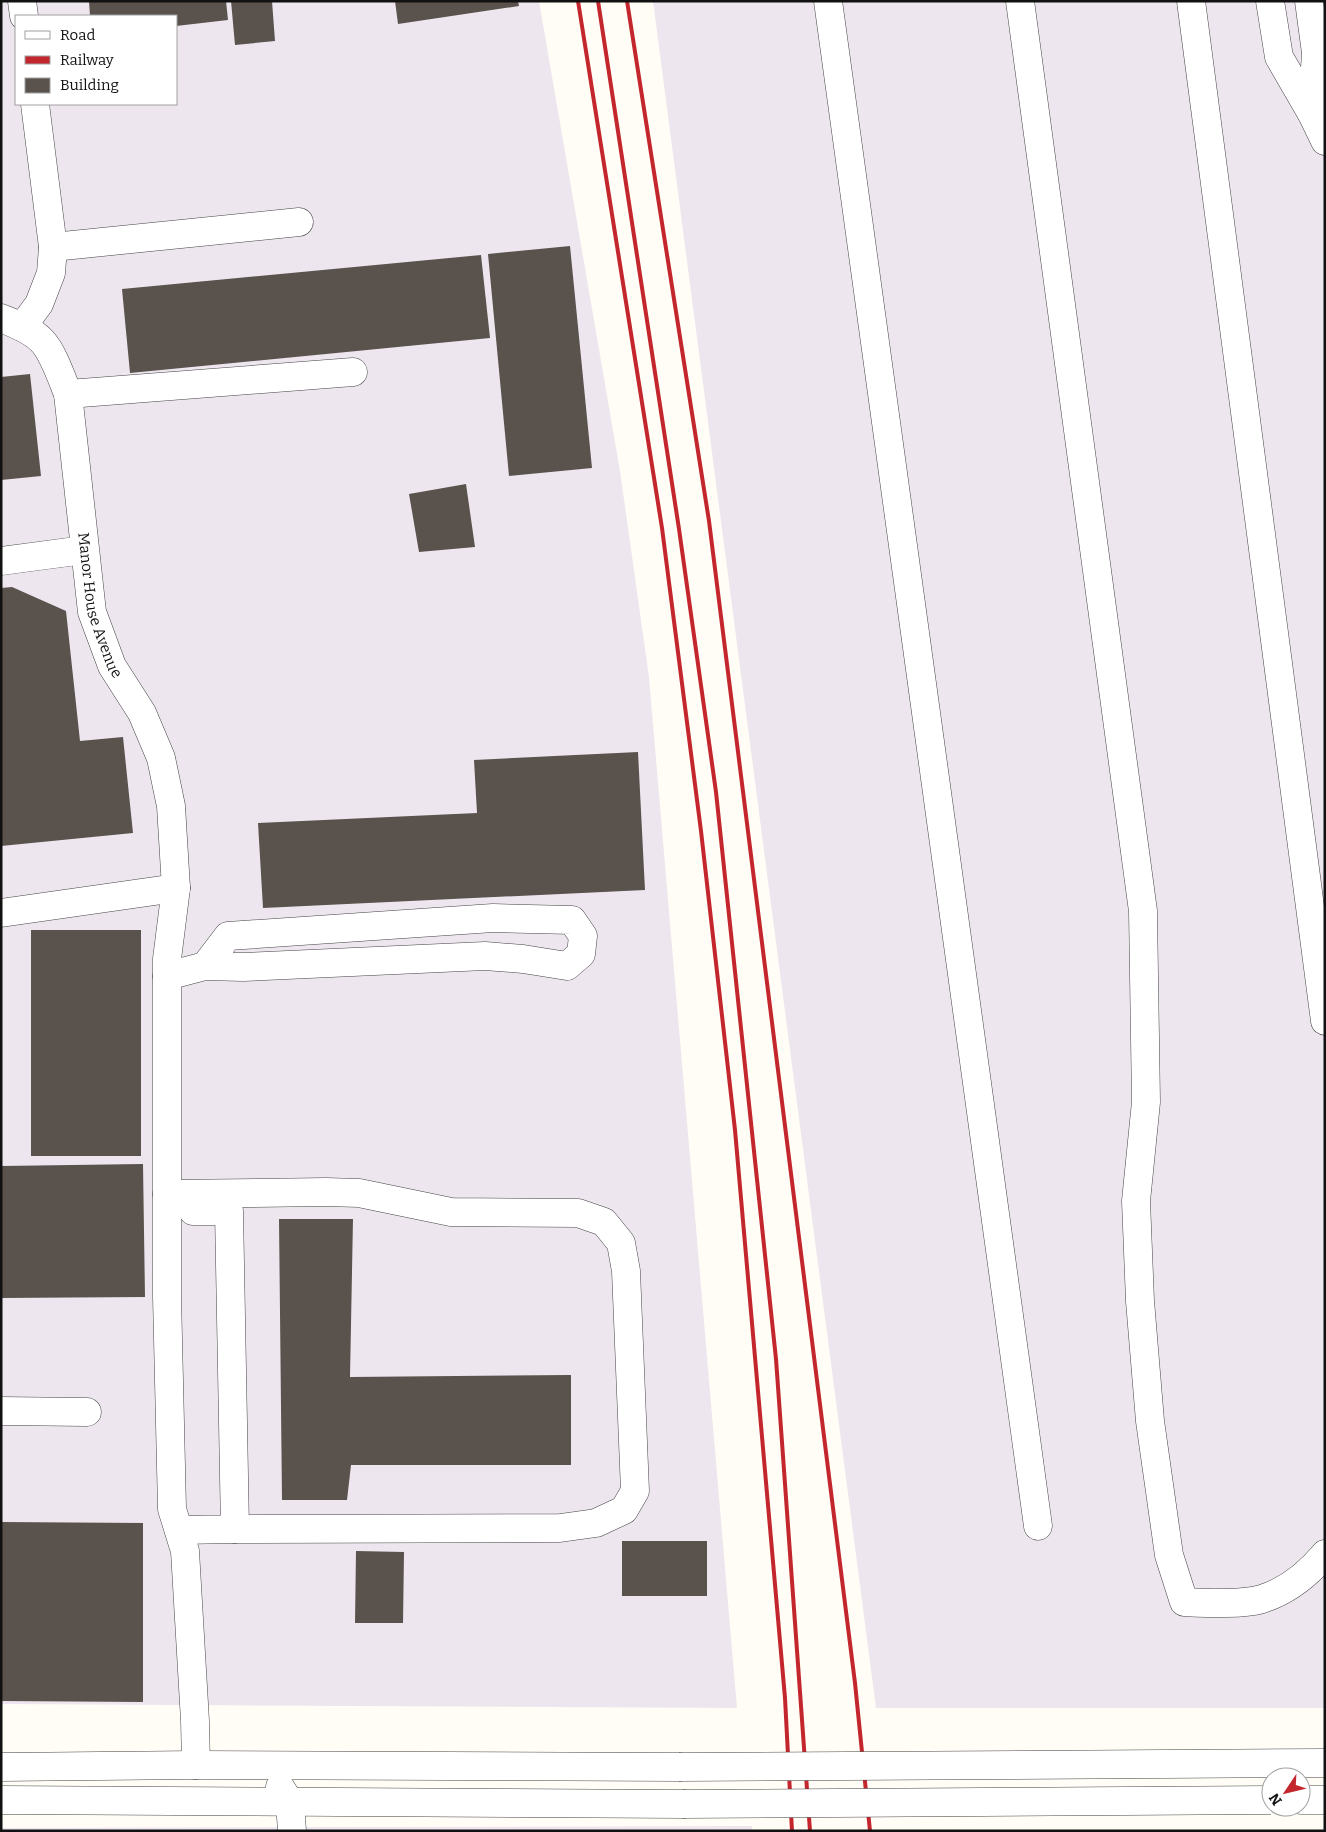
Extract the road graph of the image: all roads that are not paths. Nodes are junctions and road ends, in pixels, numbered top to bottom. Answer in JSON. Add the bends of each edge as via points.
{"nodes":[{"id":1,"x":22,"y":1,"type":"edge"},
{"id":2,"x":828,"y":1,"type":"edge"},
{"id":3,"x":1020,"y":1,"type":"edge"},
{"id":4,"x":1191,"y":1,"type":"edge"},
{"id":5,"x":1270,"y":1,"type":"edge"},
{"id":6,"x":1309,"y":1,"type":"edge"},
{"id":7,"x":24,"y":15,"type":"edge"},
{"id":8,"x":35,"y":105,"type":"edge"},
{"id":9,"x":1312,"y":114,"type":"junction"},
{"id":10,"x":1325,"y":141,"type":"edge"},
{"id":11,"x":299,"y":222,"type":"dead end"},
{"id":12,"x":53,"y":247,"type":"junction"},
{"id":13,"x":12,"y":322,"type":"edge"},
{"id":14,"x":353,"y":372,"type":"dead end"},
{"id":15,"x":68,"y":394,"type":"junction"},
{"id":16,"x":84,"y":550,"type":"junction"},
{"id":17,"x":1,"y":561,"type":"edge"},
{"id":18,"x":176,"y":888,"type":"junction"},
{"id":19,"x":1,"y":913,"type":"edge"},
{"id":20,"x":205,"y":966,"type":"junction"},
{"id":21,"x":167,"y":976,"type":"junction"},
{"id":22,"x":1325,"y":1021,"type":"edge"},
{"id":23,"x":167,"y":1202,"type":"junction"},
{"id":24,"x":1,"y":1411,"type":"edge"},
{"id":25,"x":87,"y":1412,"type":"dead end"},
{"id":26,"x":1038,"y":1526,"type":"dead end"},
{"id":27,"x":236,"y":1529,"type":"junction"},
{"id":28,"x":179,"y":1530,"type":"junction"},
{"id":29,"x":1325,"y":1554,"type":"edge"},
{"id":30,"x":1325,"y":1763,"type":"edge"},
{"id":31,"x":196,"y":1765,"type":"junction"},
{"id":32,"x":1,"y":1766,"type":"edge"},
{"id":33,"x":267,"y":1766,"type":"junction"},
{"id":34,"x":1,"y":1800,"type":"edge"},
{"id":35,"x":1261,"y":1800,"type":"edge"},
{"id":36,"x":1311,"y":1800,"type":"edge"},
{"id":37,"x":1325,"y":1800,"type":"edge"},
{"id":38,"x":290,"y":1802,"type":"junction"},
{"id":39,"x":292,"y":1831,"type":"edge"}],
"edges":[{"from":1,"to":7,"type":"street"},
{"from":2,"to":26,"type":"street"},
{"from":3,"to":29,"type":"street","via":[[1143,911],[1146,1102],[1136,1201],[1140,1301],[1150,1421],[1169,1555],[1184,1602],[1220,1603],[1261,1599],[1282,1590],[1312,1569]]},
{"from":4,"to":22,"type":"street"},
{"from":5,"to":9,"type":"street","via":[[1279,57]]},
{"from":6,"to":9,"type":"street","via":[[1316,53]]},
{"from":8,"to":12,"type":"street","name":"Manor House Avenue"},
{"from":9,"to":10,"type":"street"},
{"from":11,"to":12,"type":"street"},
{"from":12,"to":13,"type":"street","name":"Manor House Avenue","via":[[51,273],[39,304]]},
{"from":13,"to":15,"type":"street","name":"Manor House Avenue","via":[[42,341]]},
{"from":14,"to":15,"type":"street"},
{"from":15,"to":16,"type":"street","name":"Manor House Avenue"},
{"from":16,"to":17,"type":"street"},
{"from":16,"to":18,"type":"street","name":"Manor House Avenue","via":[[92,612],[112,666],[142,713],[161,758],[171,806]]},
{"from":18,"to":19,"type":"street"},
{"from":18,"to":21,"type":"street","name":"Manor House Avenue"},
{"from":20,"to":20,"type":"street","via":[[228,936],[494,918],[572,920],[583,936],[581,954],[567,966],[485,956]]},
{"from":20,"to":21,"type":"street"},
{"from":21,"to":23,"type":"street","name":"Manor House Avenue"},
{"from":23,"to":27,"type":"street","via":[[229,1211]]},
{"from":23,"to":27,"type":"street","via":[[351,1193],[451,1212],[578,1213],[604,1222],[621,1243],[626,1271],[635,1491],[624,1510],[596,1523],[560,1528]]},
{"from":23,"to":28,"type":"street","name":"Manor House Avenue","via":[[172,1509]]},
{"from":24,"to":25,"type":"street"},
{"from":27,"to":28,"type":"street"},
{"from":28,"to":31,"type":"street","name":"Manor House Avenue","via":[[185,1550]]},
{"from":30,"to":33,"type":"street","bridge":true},
{"from":31,"to":32,"type":"street"},
{"from":31,"to":33,"type":"street"},
{"from":33,"to":38,"type":"street"},
{"from":34,"to":38,"type":"street"},
{"from":35,"to":38,"type":"street","bridge":true,"via":[[683,1804]]},
{"from":36,"to":37,"type":"street"},
{"from":38,"to":39,"type":"street"}]}
